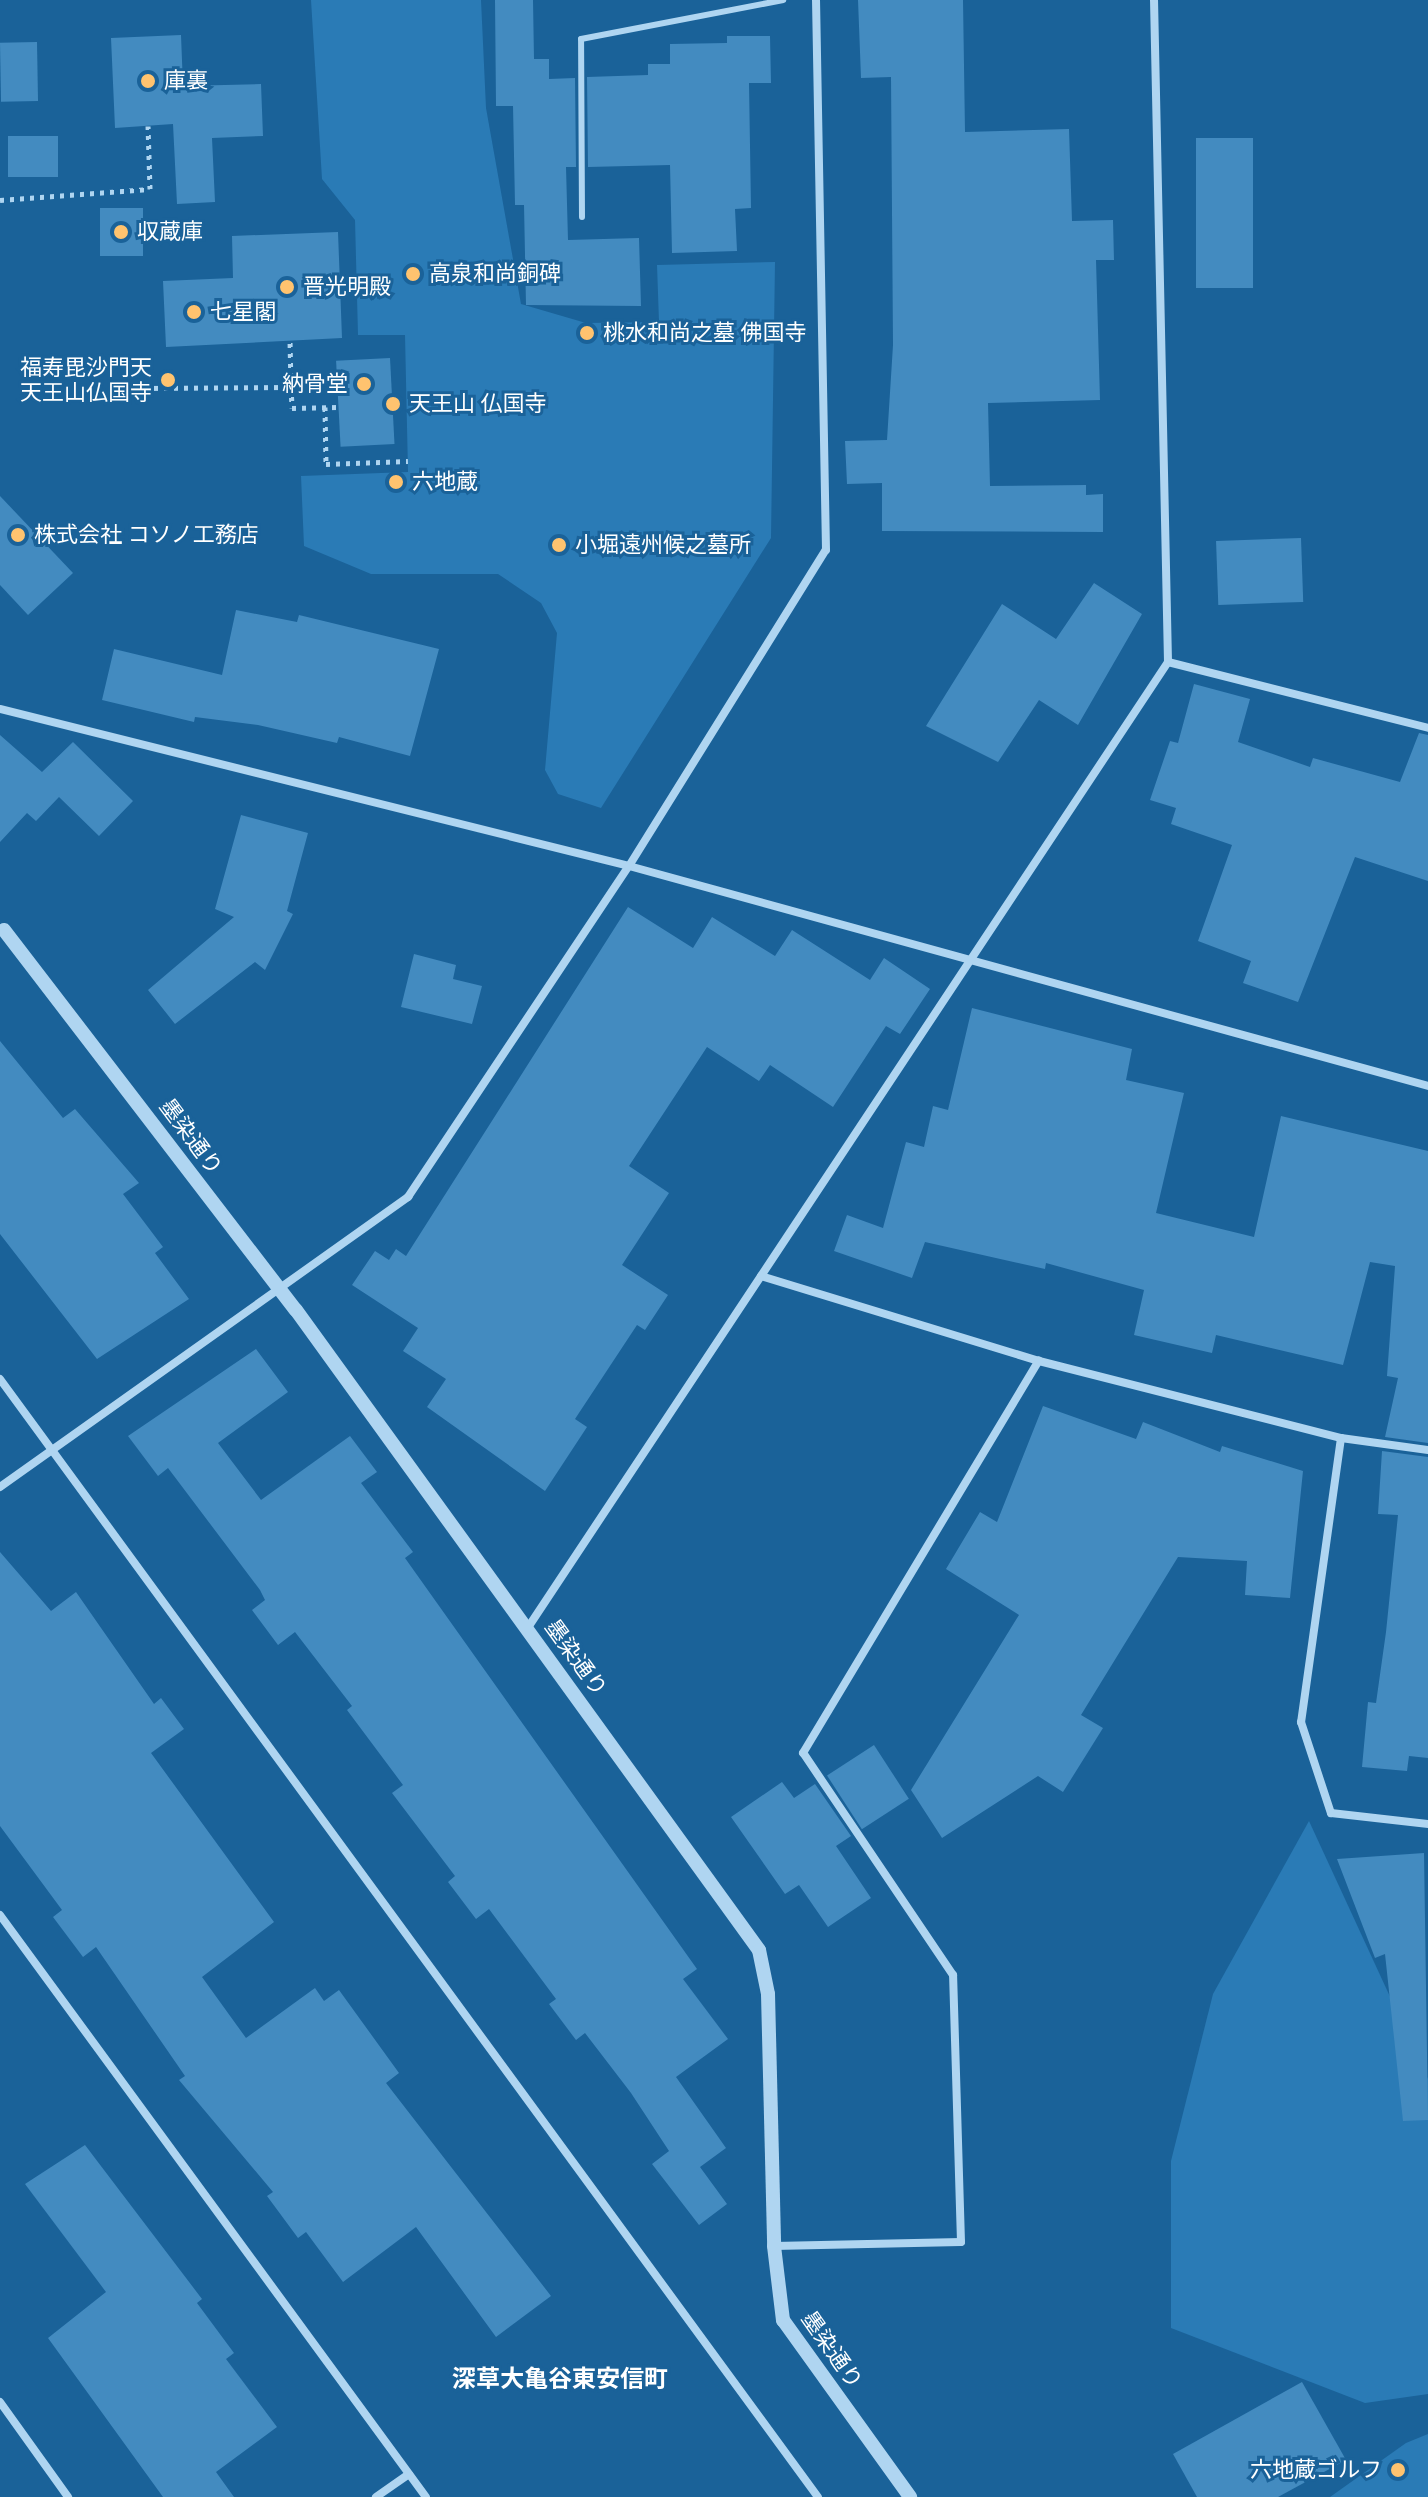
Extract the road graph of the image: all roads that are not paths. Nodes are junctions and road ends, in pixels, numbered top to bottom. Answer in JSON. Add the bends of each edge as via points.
{"nodes":[{"id":1,"x":783,"y":0,"type":"edge"},
{"id":2,"x":816,"y":0,"type":"edge"},
{"id":3,"x":1154,"y":0,"type":"edge"},
{"id":4,"x":582,"y":217,"type":"dead end"},
{"id":5,"x":1168,"y":662,"type":"junction"},
{"id":6,"x":0,"y":709,"type":"edge"},
{"id":7,"x":1428,"y":728,"type":"edge"},
{"id":8,"x":629,"y":866,"type":"junction"},
{"id":9,"x":2,"y":927,"type":"edge"},
{"id":10,"x":972,"y":958,"type":"junction"},
{"id":11,"x":1428,"y":1086,"type":"edge"},
{"id":12,"x":761,"y":1276,"type":"junction"},
{"id":13,"x":282,"y":1291,"type":"junction"},
{"id":14,"x":1039,"y":1361,"type":"junction"},
{"id":15,"x":0,"y":1379,"type":"edge"},
{"id":16,"x":1341,"y":1438,"type":"junction"},
{"id":17,"x":52,"y":1448,"type":"junction"},
{"id":18,"x":1428,"y":1450,"type":"edge"},
{"id":19,"x":0,"y":1487,"type":"edge"},
{"id":20,"x":527,"y":1629,"type":"junction"},
{"id":21,"x":1428,"y":1824,"type":"edge"},
{"id":22,"x":0,"y":1915,"type":"edge"},
{"id":23,"x":774,"y":2246,"type":"junction"},
{"id":24,"x":0,"y":2402,"type":"edge"},
{"id":25,"x":409,"y":2474,"type":"junction"},
{"id":26,"x":68,"y":2497,"type":"edge"},
{"id":27,"x":376,"y":2497,"type":"edge"},
{"id":28,"x":426,"y":2497,"type":"edge"},
{"id":29,"x":818,"y":2497,"type":"edge"},
{"id":30,"x":910,"y":2497,"type":"edge"}],
"edges":[{"from":1,"to":4,"type":"lane","via":[[581,39]]},
{"from":2,"to":8,"type":"street","via":[[826,550]]},
{"from":3,"to":5,"type":"street"},
{"from":5,"to":7,"type":"street"},
{"from":5,"to":10,"type":"street"},
{"from":6,"to":8,"type":"street"},
{"from":8,"to":10,"type":"street"},
{"from":8,"to":13,"type":"street","via":[[408,1197]]},
{"from":9,"to":13,"type":"street","name":"墨染通り"},
{"from":10,"to":11,"type":"street"},
{"from":10,"to":12,"type":"street"},
{"from":12,"to":14,"type":"street"},
{"from":12,"to":20,"type":"street"},
{"from":13,"to":17,"type":"street"},
{"from":13,"to":20,"type":"street","name":"墨染通り"},
{"from":14,"to":16,"type":"street"},
{"from":14,"to":23,"type":"street","via":[[803,1753],[953,1975],[961,2242]]},
{"from":15,"to":17,"type":"street"},
{"from":16,"to":18,"type":"street"},
{"from":16,"to":21,"type":"street","via":[[1301,1722],[1331,1813]]},
{"from":17,"to":19,"type":"street"},
{"from":17,"to":29,"type":"street"},
{"from":20,"to":23,"type":"street","name":"墨染通り","via":[[759,1950],[768,1994]]},
{"from":22,"to":25,"type":"street"},
{"from":23,"to":30,"type":"street","name":"墨染通り","via":[[783,2320]]},
{"from":24,"to":26,"type":"street"},
{"from":25,"to":27,"type":"street"},
{"from":25,"to":28,"type":"street"}]}
